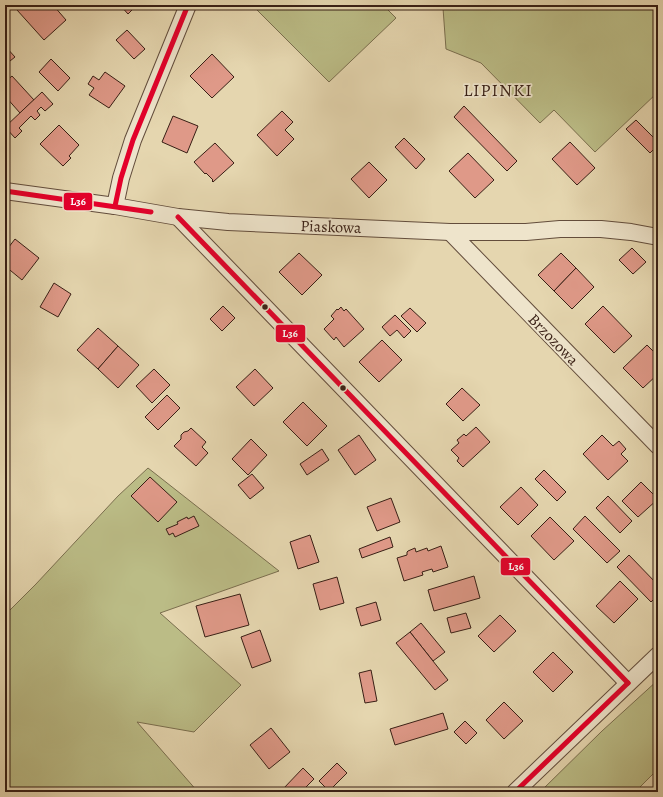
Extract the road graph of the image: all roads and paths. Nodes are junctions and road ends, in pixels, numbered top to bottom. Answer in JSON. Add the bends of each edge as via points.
{"nodes":[{"id":1,"x":188,"y":5,"type":"edge"},
{"id":2,"x":5,"y":191,"type":"edge"},
{"id":3,"x":115,"y":206,"type":"junction"},
{"id":4,"x":178,"y":217,"type":"junction"},
{"id":5,"x":450,"y":232,"type":"junction"},
{"id":6,"x":658,"y":237,"type":"edge"},
{"id":7,"x":658,"y":446,"type":"edge"},
{"id":8,"x":658,"y":655,"type":"edge"},
{"id":9,"x":628,"y":683,"type":"junction"},
{"id":10,"x":515,"y":792,"type":"edge"}],
"edges":[{"from":1,"to":3,"type":"street","via":[[134,140]]},
{"from":2,"to":3,"type":"street","name":"Piaskowa"},
{"from":3,"to":4,"type":"street","name":"Piaskowa"},
{"from":4,"to":5,"type":"street","name":"Piaskowa","via":[[228,222]]},
{"from":4,"to":9,"type":"street"},
{"from":5,"to":6,"type":"street","name":"Piaskowa","via":[[601,229]]},
{"from":5,"to":7,"type":"street","name":"Brzozowa"},
{"from":8,"to":9,"type":"street"},
{"from":9,"to":10,"type":"street"}]}
